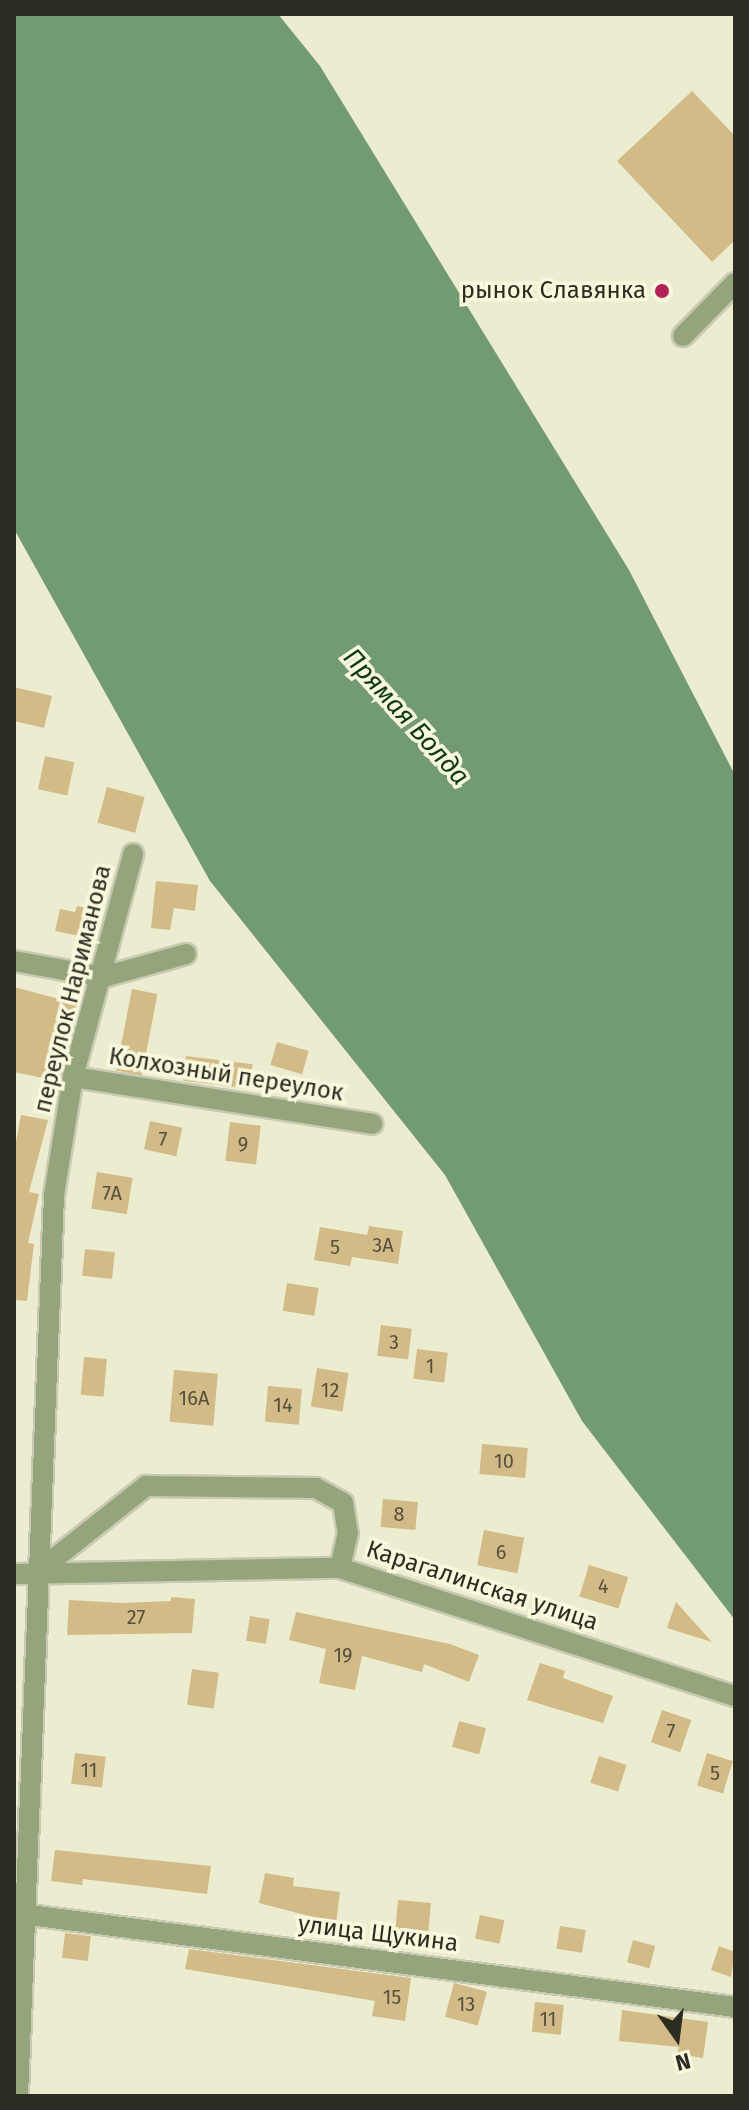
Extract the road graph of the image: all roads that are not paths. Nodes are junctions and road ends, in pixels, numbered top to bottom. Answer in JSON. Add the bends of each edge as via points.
{"nodes":[{"id":1,"x":735,"y":283,"type":"edge"},
{"id":2,"x":683,"y":336,"type":"dead end"},
{"id":3,"x":133,"y":854,"type":"dead end"},
{"id":4,"x":186,"y":954,"type":"dead end"},
{"id":5,"x":14,"y":961,"type":"edge"},
{"id":6,"x":103,"y":977,"type":"junction"},
{"id":7,"x":73,"y":1077,"type":"junction"},
{"id":8,"x":372,"y":1124,"type":"dead end"},
{"id":9,"x":340,"y":1568,"type":"junction"},
{"id":10,"x":14,"y":1574,"type":"edge"},
{"id":11,"x":35,"y":1574,"type":"junction"},
{"id":12,"x":735,"y":1696,"type":"edge"},
{"id":13,"x":18,"y":1913,"type":"edge"},
{"id":14,"x":735,"y":2007,"type":"edge"},
{"id":15,"x":18,"y":2096,"type":"edge"}],
"edges":[{"from":1,"to":2,"type":"street"},
{"from":3,"to":6,"type":"street","name":"переулок Нариманова"},
{"from":4,"to":6,"type":"street"},
{"from":5,"to":6,"type":"street"},
{"from":6,"to":7,"type":"street","name":"переулок Нариманова"},
{"from":7,"to":8,"type":"street","name":"Колхозный переулок"},
{"from":7,"to":11,"type":"street","name":"переулок Нариманова","via":[[54,1195]]},
{"from":9,"to":11,"type":"street","name":"Карагалинская улица"},
{"from":9,"to":11,"type":"street","via":[[348,1533],[343,1503],[316,1488],[146,1486]]},
{"from":9,"to":12,"type":"street","name":"Карагалинская улица"},
{"from":10,"to":11,"type":"street","name":"Карагалинская улица"},
{"from":11,"to":13,"type":"street","name":"переулок Нариманова"},
{"from":13,"to":14,"type":"street","name":"улица Щукина"},
{"from":13,"to":15,"type":"street","name":"переулок Нариманова"}]}
